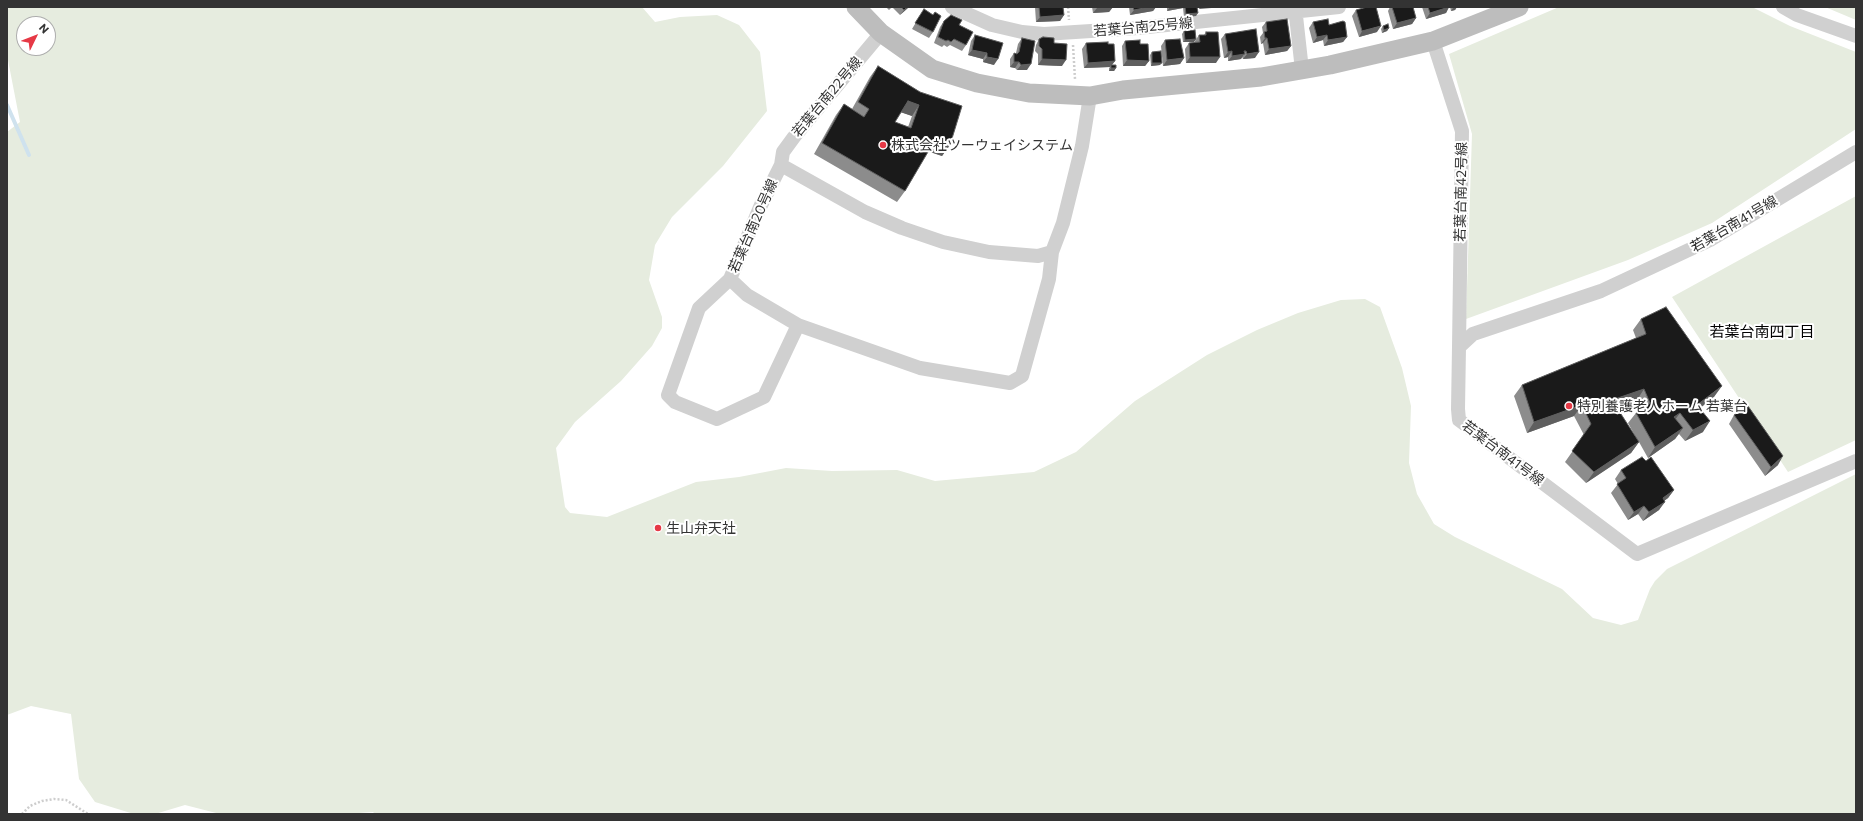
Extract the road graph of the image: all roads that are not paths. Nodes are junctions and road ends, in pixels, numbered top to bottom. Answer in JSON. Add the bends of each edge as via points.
{"nodes":[{"id":1,"x":856,"y":7,"type":"edge"},
{"id":2,"x":952,"y":7,"type":"edge"},
{"id":3,"x":1339,"y":7,"type":"edge"},
{"id":4,"x":1519,"y":7,"type":"edge"},
{"id":5,"x":1783,"y":7,"type":"edge"},
{"id":6,"x":1296,"y":10,"type":"edge"},
{"id":7,"x":881,"y":33,"type":"junction"},
{"id":8,"x":1856,"y":36,"type":"edge"},
{"id":9,"x":1433,"y":41,"type":"junction"},
{"id":10,"x":1302,"y":70,"type":"junction"},
{"id":11,"x":1090,"y":96,"type":"junction"},
{"id":12,"x":1856,"y":152,"type":"edge"},
{"id":13,"x":781,"y":165,"type":"junction"},
{"id":14,"x":1052,"y":252,"type":"junction"},
{"id":15,"x":730,"y":279,"type":"junction"},
{"id":16,"x":798,"y":325,"type":"junction"},
{"id":17,"x":1459,"y":348,"type":"junction"},
{"id":18,"x":1856,"y":461,"type":"edge"}],
"edges":[{"from":1,"to":7,"type":"street"},
{"from":2,"to":6,"type":"street","name":"若葉台南25号線","via":[[992,26],[1044,34],[1138,28]]},
{"from":3,"to":6,"type":"street","name":"若葉台南25号線"},
{"from":4,"to":9,"type":"street"},
{"from":5,"to":8,"type":"street","via":[[1797,15]]},
{"from":6,"to":10,"type":"street"},
{"from":7,"to":11,"type":"street","via":[[932,68],[977,83],[1029,93]]},
{"from":7,"to":13,"type":"street","name":"若葉台南22号線","via":[[794,137],[783,152]]},
{"from":9,"to":10,"type":"street"},
{"from":9,"to":17,"type":"street","name":"若葉台南42号線","via":[[1462,131]]},
{"from":10,"to":11,"type":"street"},
{"from":11,"to":14,"type":"street","name":"若葉台南20号線","via":[[1082,146]]},
{"from":12,"to":17,"type":"street","name":"若葉台南41号線","via":[[1710,240],[1601,291],[1473,334]]},
{"from":13,"to":14,"type":"street","name":"若葉台南20号線","via":[[865,212],[936,239],[989,252],[1038,256]]},
{"from":13,"to":15,"type":"street","name":"若葉台南20号線"},
{"from":14,"to":16,"type":"street","name":"若葉台南20号線","via":[[1049,279],[1022,376],[1010,383],[920,368]]},
{"from":15,"to":16,"type":"street","name":"若葉台南20号線","via":[[747,295]]},
{"from":15,"to":16,"type":"street","via":[[699,308],[668,395],[675,402],[717,419],[764,397]]},
{"from":17,"to":18,"type":"street","name":"若葉台南41号線","via":[[1459,420],[1637,554]]}]}
